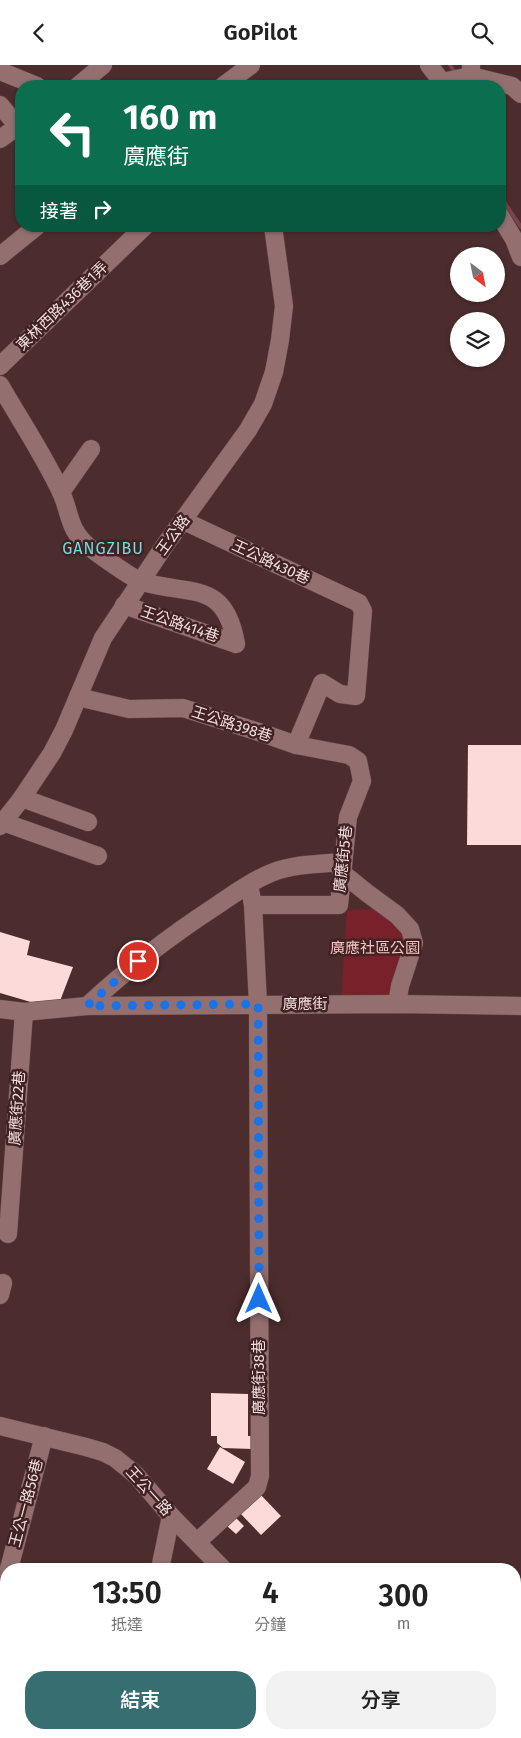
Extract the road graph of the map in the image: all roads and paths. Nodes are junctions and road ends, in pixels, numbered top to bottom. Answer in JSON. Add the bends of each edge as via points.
{"nodes":[{"id":1,"x":103,"y":65,"type":"edge"},
{"id":2,"x":429,"y":65,"type":"edge"},
{"id":3,"x":0,"y":71,"type":"edge"},
{"id":4,"x":471,"y":71,"type":"edge"},
{"id":5,"x":250,"y":73,"type":"edge"},
{"id":6,"x":22,"y":80,"type":"edge"},
{"id":7,"x":85,"y":80,"type":"edge"},
{"id":8,"x":235,"y":80,"type":"edge"},
{"id":9,"x":442,"y":80,"type":"edge"},
{"id":10,"x":451,"y":80,"type":"edge"},
{"id":11,"x":496,"y":80,"type":"edge"},
{"id":12,"x":506,"y":84,"type":"edge"},
{"id":13,"x":521,"y":94,"type":"edge"},
{"id":14,"x":0,"y":105,"type":"edge"},
{"id":15,"x":15,"y":122,"type":"edge"},
{"id":16,"x":15,"y":130,"type":"edge"},
{"id":17,"x":0,"y":139,"type":"edge"},
{"id":18,"x":506,"y":226,"type":"edge"},
{"id":19,"x":30,"y":232,"type":"edge"},
{"id":20,"x":139,"y":232,"type":"edge"},
{"id":21,"x":274,"y":232,"type":"edge"},
{"id":22,"x":0,"y":257,"type":"edge"},
{"id":23,"x":521,"y":257,"type":"edge"},
{"id":24,"x":0,"y":366,"type":"edge"},
{"id":25,"x":0,"y":385,"type":"edge"},
{"id":26,"x":90,"y":449,"type":"dead end"},
{"id":27,"x":61,"y":492,"type":"junction"},
{"id":28,"x":184,"y":521,"type":"junction"},
{"id":29,"x":140,"y":582,"type":"junction"},
{"id":30,"x":124,"y":605,"type":"junction"},
{"id":31,"x":78,"y":697,"type":"junction"},
{"id":32,"x":296,"y":745,"type":"junction"},
{"id":33,"x":22,"y":798,"type":"junction"},
{"id":34,"x":88,"y":822,"type":"dead end"},
{"id":35,"x":1,"y":824,"type":"edge"},
{"id":36,"x":98,"y":856,"type":"dead end"},
{"id":37,"x":342,"y":867,"type":"junction"},
{"id":38,"x":249,"y":885,"type":"junction"},
{"id":39,"x":253,"y":905,"type":"junction"},
{"id":40,"x":258,"y":1004,"type":"junction"},
{"id":41,"x":398,"y":1004,"type":"junction"},
{"id":42,"x":87,"y":1006,"type":"junction"},
{"id":43,"x":521,"y":1006,"type":"edge"},
{"id":44,"x":0,"y":1009,"type":"edge"},
{"id":45,"x":24,"y":1012,"type":"junction"},
{"id":46,"x":6,"y":1200,"type":"edge"},
{"id":47,"x":8,"y":1234,"type":"dead end"},
{"id":48,"x":0,"y":1426,"type":"edge"},
{"id":49,"x":44,"y":1436,"type":"junction"},
{"id":50,"x":171,"y":1517,"type":"junction"},
{"id":51,"x":197,"y":1542,"type":"junction"},
{"id":52,"x":11,"y":1563,"type":"edge"},
{"id":53,"x":161,"y":1563,"type":"edge"},
{"id":54,"x":217,"y":1563,"type":"edge"}],
"edges":[{"from":1,"to":7,"type":"street"},
{"from":2,"to":9,"type":"street"},
{"from":3,"to":6,"type":"street"},
{"from":4,"to":10,"type":"street"},
{"from":4,"to":11,"type":"street"},
{"from":5,"to":8,"type":"street"},
{"from":12,"to":13,"type":"street"},
{"from":14,"to":15,"type":"street"},
{"from":16,"to":17,"type":"street"},
{"from":18,"to":23,"type":"street"},
{"from":19,"to":22,"type":"street"},
{"from":20,"to":24,"type":"street","name":"東林西路436巷1弄"},
{"from":21,"to":28,"type":"street","name":"王公路","via":[[284,306],[274,372],[263,404],[248,430]]},
{"from":25,"to":27,"type":"street"},
{"from":26,"to":27,"type":"street"},
{"from":27,"to":29,"type":"street","via":[[75,532],[89,546]]},
{"from":28,"to":29,"type":"street","name":"王公路"},
{"from":28,"to":32,"type":"street","name":"王公路430巷","via":[[359,603],[363,611],[356,696],[340,694],[322,683]]},
{"from":29,"to":30,"type":"street","name":"王公路"},
{"from":29,"to":30,"type":"street","name":"王公路414巷","via":[[215,598],[233,626],[236,643]]},
{"from":30,"to":31,"type":"street","name":"王公路","via":[[103,638]]},
{"from":31,"to":32,"type":"street","name":"王公路398巷","via":[[129,709],[183,707]]},
{"from":31,"to":33,"type":"street","name":"王公路","via":[[52,753]]},
{"from":32,"to":37,"type":"street","name":"廣應街5巷","via":[[349,755],[358,761],[362,781],[348,817]]},
{"from":33,"to":34,"type":"street"},
{"from":33,"to":35,"type":"street","name":"王公路"},
{"from":35,"to":36,"type":"street"},
{"from":37,"to":38,"type":"street","via":[[294,866]]},
{"from":37,"to":39,"type":"street","name":"廣應街5巷","via":[[339,905]]},
{"from":37,"to":41,"type":"street","via":[[410,929],[414,943],[400,986]]},
{"from":38,"to":39,"type":"street","name":"廣應街38巷"},
{"from":38,"to":42,"type":"street","via":[[176,932],[125,971]]},
{"from":39,"to":40,"type":"street","name":"廣應街38巷"},
{"from":40,"to":41,"type":"street","name":"廣應街"},
{"from":40,"to":42,"type":"street","name":"廣應街"},
{"from":40,"to":51,"type":"street","name":"廣應街38巷","via":[[260,1477],[257,1487]]},
{"from":41,"to":43,"type":"street","name":"廣應街"},
{"from":42,"to":45,"type":"street","name":"廣應街"},
{"from":44,"to":45,"type":"street","name":"廣應街"},
{"from":45,"to":46,"type":"street","name":"廣應街22巷"},
{"from":46,"to":47,"type":"street","name":"廣應街22巷"},
{"from":48,"to":49,"type":"street","name":"王公一路"},
{"from":49,"to":50,"type":"street","name":"王公一路","via":[[115,1458],[136,1475]]},
{"from":49,"to":52,"type":"street","name":"王公一路56巷"},
{"from":50,"to":51,"type":"street","name":"王公一路"},
{"from":50,"to":53,"type":"street"},
{"from":51,"to":54,"type":"street","name":"王公一路"}]}
